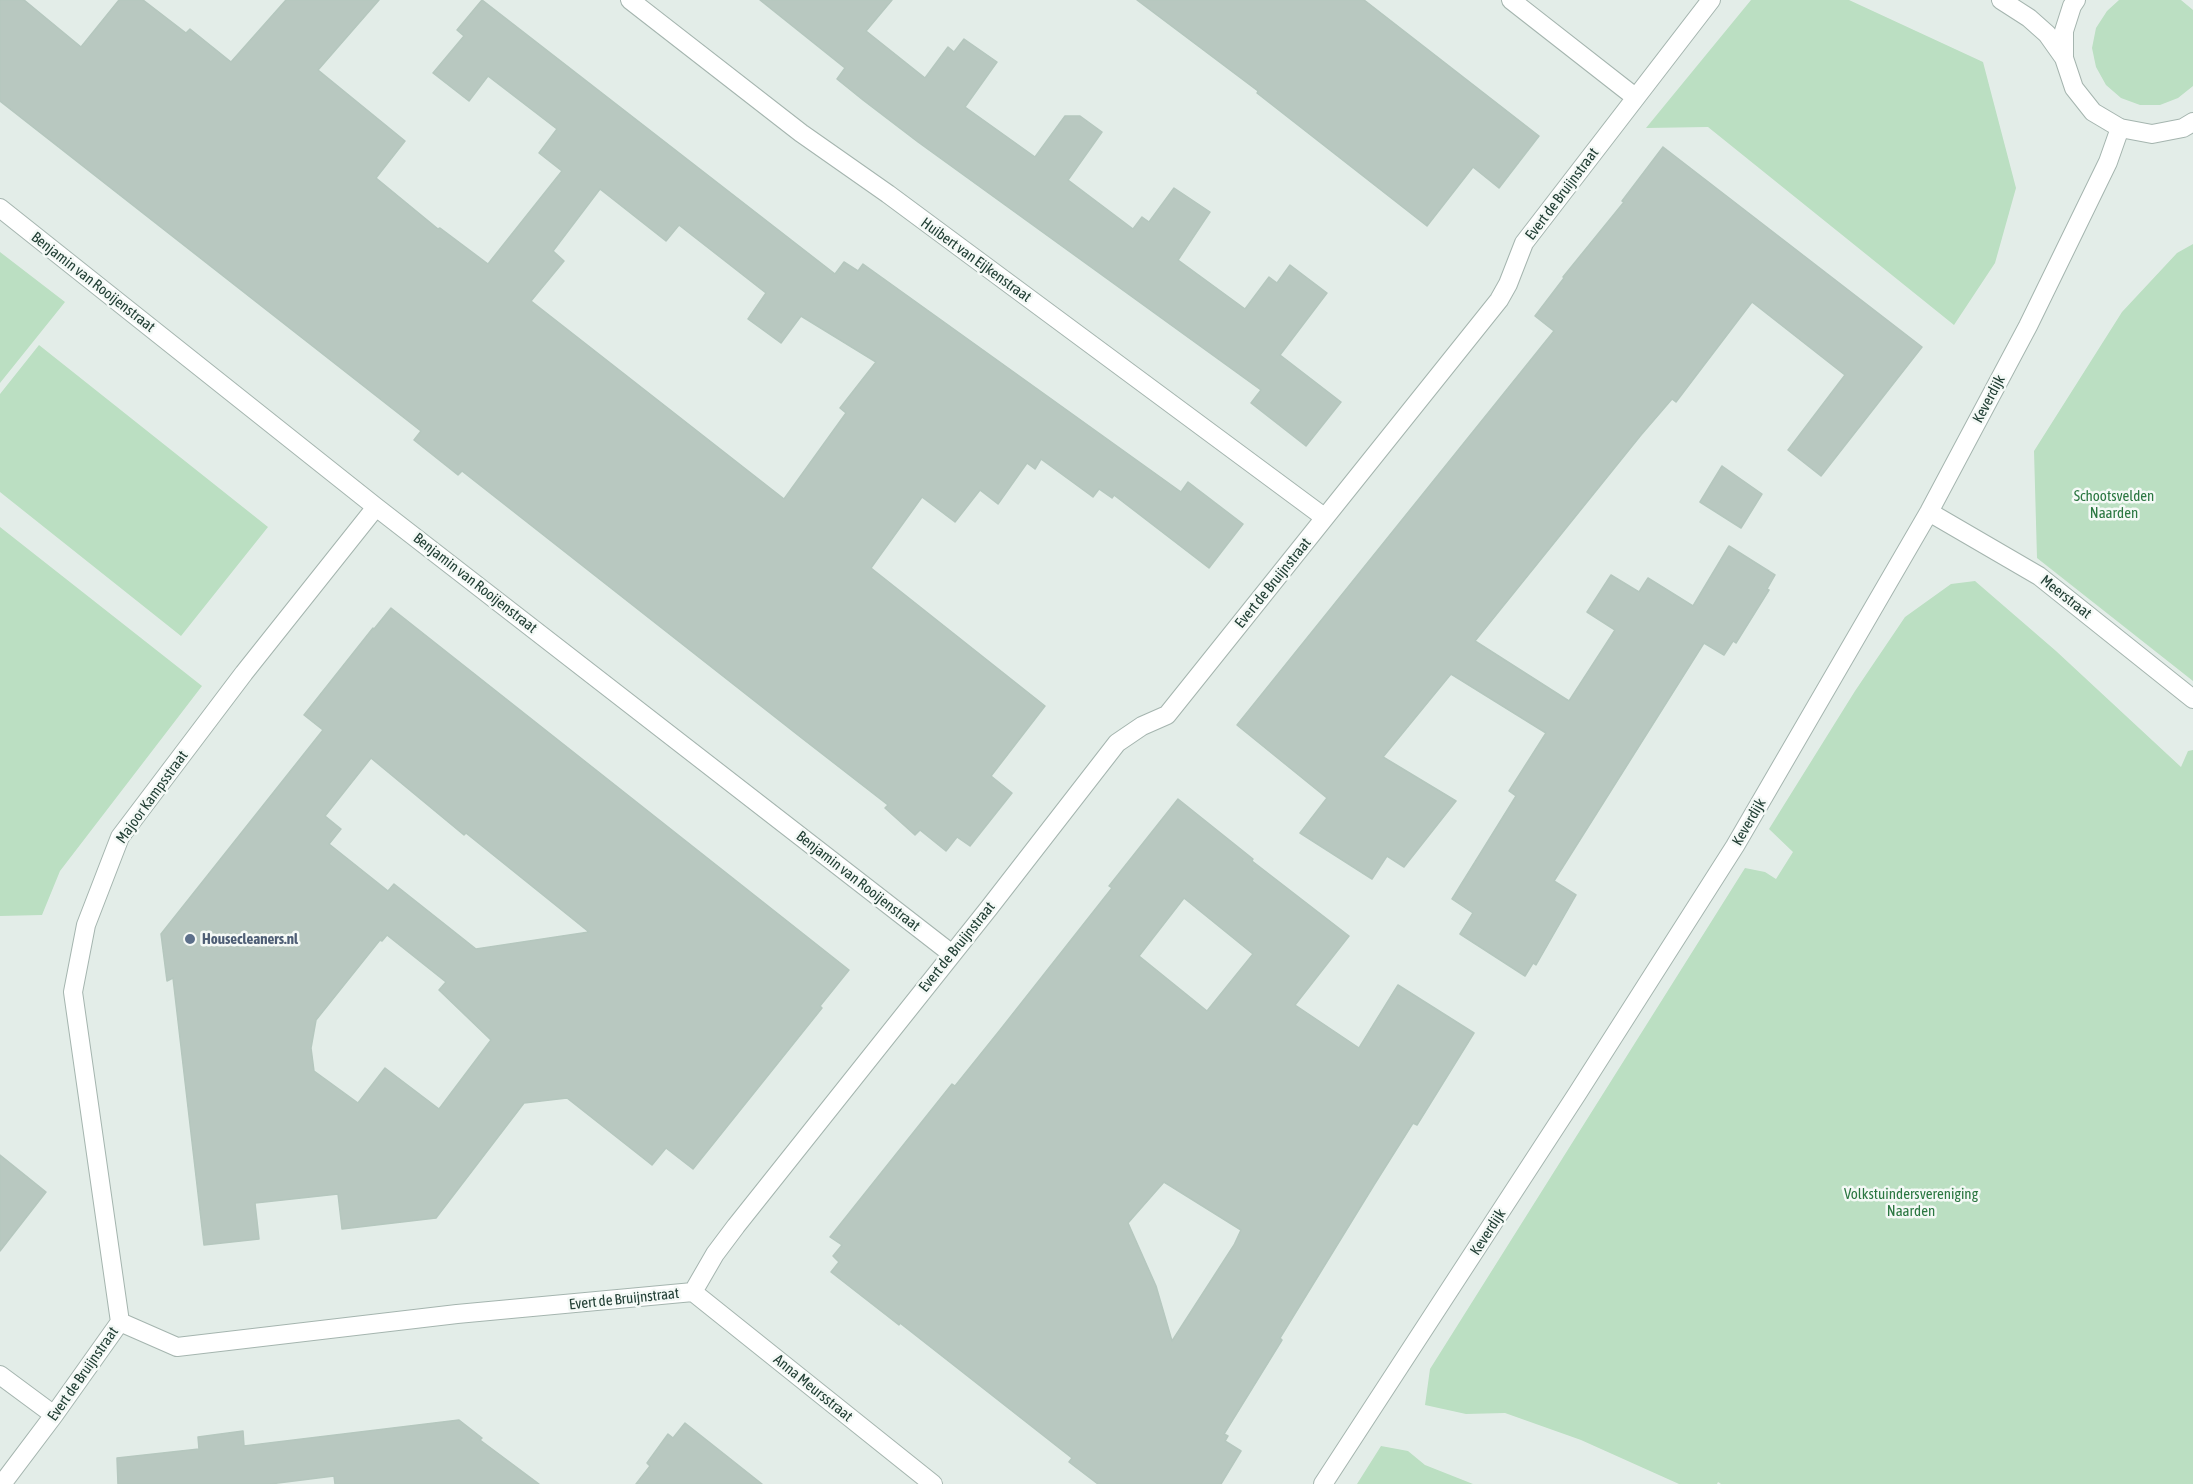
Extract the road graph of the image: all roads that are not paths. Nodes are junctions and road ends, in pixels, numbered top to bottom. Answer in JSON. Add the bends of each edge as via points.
{"nodes":[{"id":1,"x":630,"y":0,"type":"edge"},
{"id":2,"x":1511,"y":0,"type":"edge"},
{"id":3,"x":1711,"y":0,"type":"edge"},
{"id":4,"x":2001,"y":0,"type":"edge"},
{"id":5,"x":2076,"y":0,"type":"edge"},
{"id":6,"x":2064,"y":58,"type":"junction"},
{"id":7,"x":1635,"y":97,"type":"junction"},
{"id":8,"x":2193,"y":122,"type":"edge"},
{"id":9,"x":2120,"y":128,"type":"junction"},
{"id":10,"x":0,"y":208,"type":"edge"},
{"id":11,"x":376,"y":507,"type":"junction"},
{"id":12,"x":1929,"y":512,"type":"junction"},
{"id":13,"x":1324,"y":517,"type":"junction"},
{"id":14,"x":2193,"y":699,"type":"edge"},
{"id":15,"x":952,"y":954,"type":"junction"},
{"id":16,"x":693,"y":1292,"type":"junction"},
{"id":17,"x":120,"y":1322,"type":"junction"},
{"id":18,"x":0,"y":1375,"type":"edge"},
{"id":19,"x":54,"y":1415,"type":"junction"},
{"id":20,"x":2,"y":1484,"type":"edge"},
{"id":21,"x":933,"y":1484,"type":"edge"},
{"id":22,"x":1323,"y":1484,"type":"edge"}],
"edges":[{"from":1,"to":13,"type":"street","name":"Huibert van Eijkenstraat","via":[[801,133]]},
{"from":2,"to":7,"type":"street"},
{"from":3,"to":7,"type":"street","name":"Evert de Bruijnstraat"},
{"from":4,"to":6,"type":"street","via":[[2047,34]]},
{"from":5,"to":6,"type":"street","via":[[2064,31]]},
{"from":6,"to":9,"type":"street","via":[[2074,88],[2093,112]]},
{"from":7,"to":13,"type":"street","name":"Evert de Bruijnstraat","via":[[1524,243],[1499,300]]},
{"from":8,"to":9,"type":"street","via":[[2152,134]]},
{"from":9,"to":12,"type":"street","name":"Keverdijk","via":[[2108,162],[2038,306]]},
{"from":10,"to":11,"type":"street","name":"Benjamin van Rooijenstraat"},
{"from":11,"to":15,"type":"street","name":"Benjamin van Rooijenstraat"},
{"from":11,"to":17,"type":"street","name":"Majoor Kampsstraat","via":[[120,837],[86,925],[73,992]]},
{"from":12,"to":14,"type":"street","name":"Meerstraat","via":[[2039,576]]},
{"from":12,"to":22,"type":"street","name":"Keverdijk","via":[[1735,846]]},
{"from":13,"to":15,"type":"street","name":"Evert de Bruijnstraat","via":[[1167,715],[1117,743]]},
{"from":15,"to":16,"type":"street","name":"Evert de Bruijnstraat","via":[[736,1226]]},
{"from":16,"to":17,"type":"street","name":"Evert de Bruijnstraat","via":[[456,1314],[177,1347]]},
{"from":16,"to":21,"type":"street","name":"Anna Meursstraat"},
{"from":17,"to":19,"type":"street","name":"Evert de Bruijnstraat"},
{"from":18,"to":19,"type":"street"},
{"from":19,"to":20,"type":"street","name":"Evert de Bruijnstraat"}]}
